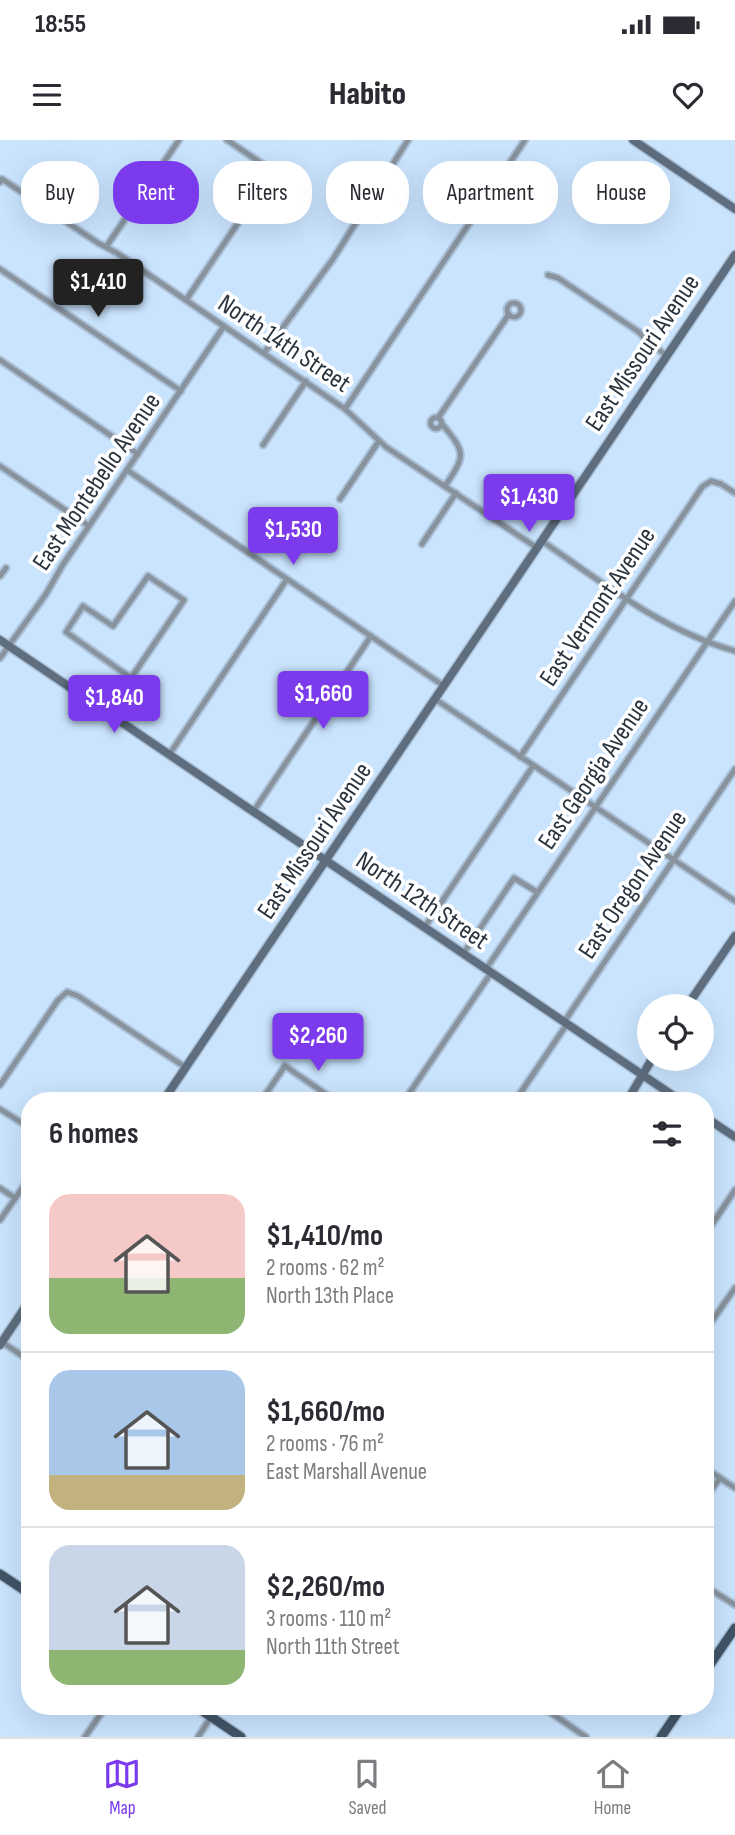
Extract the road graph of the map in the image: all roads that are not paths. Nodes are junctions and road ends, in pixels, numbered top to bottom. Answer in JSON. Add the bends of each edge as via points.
{"nodes":[{"id":1,"x":179,"y":140,"type":"edge"},
{"id":2,"x":227,"y":140,"type":"edge"},
{"id":3,"x":408,"y":140,"type":"edge"},
{"id":4,"x":525,"y":140,"type":"edge"},
{"id":5,"x":634,"y":140,"type":"edge"},
{"id":6,"x":1,"y":181,"type":"edge"},
{"id":7,"x":735,"y":209,"type":"edge"},
{"id":8,"x":106,"y":247,"type":"junction"},
{"id":9,"x":735,"y":255,"type":"edge"},
{"id":10,"x":0,"y":269,"type":"edge"},
{"id":11,"x":548,"y":275,"type":"dead end"},
{"id":12,"x":186,"y":300,"type":"junction"},
{"id":13,"x":509,"y":314,"type":"dead end"},
{"id":14,"x":224,"y":326,"type":"junction"},
{"id":15,"x":264,"y":353,"type":"junction"},
{"id":16,"x":666,"y":355,"type":"junction"},
{"id":17,"x":0,"y":360,"type":"edge"},
{"id":18,"x":306,"y":382,"type":"junction"},
{"id":19,"x":181,"y":391,"type":"junction"},
{"id":20,"x":345,"y":408,"type":"junction"},
{"id":21,"x":379,"y":441,"type":"junction"},
{"id":22,"x":263,"y":445,"type":"dead end"},
{"id":23,"x":138,"y":454,"type":"junction"},
{"id":24,"x":0,"y":466,"type":"edge"},
{"id":25,"x":127,"y":470,"type":"junction"},
{"id":26,"x":445,"y":486,"type":"junction"},
{"id":27,"x":456,"y":493,"type":"junction"},
{"id":28,"x":735,"y":493,"type":"edge"},
{"id":29,"x":340,"y":499,"type":"dead end"},
{"id":30,"x":89,"y":526,"type":"junction"},
{"id":31,"x":422,"y":544,"type":"dead end"},
{"id":32,"x":539,"y":545,"type":"junction"},
{"id":33,"x":6,"y":568,"type":"dead end"},
{"id":34,"x":0,"y":576,"type":"edge"},
{"id":35,"x":287,"y":579,"type":"junction"},
{"id":36,"x":627,"y":599,"type":"junction"},
{"id":37,"x":735,"y":601,"type":"edge"},
{"id":38,"x":372,"y":636,"type":"junction"},
{"id":39,"x":0,"y":640,"type":"edge"},
{"id":40,"x":707,"y":641,"type":"junction"},
{"id":41,"x":9,"y":646,"type":"junction"},
{"id":42,"x":735,"y":651,"type":"edge"},
{"id":43,"x":0,"y":657,"type":"edge"},
{"id":44,"x":131,"y":678,"type":"joint"},
{"id":45,"x":444,"y":686,"type":"junction"},
{"id":46,"x":435,"y":699,"type":"junction"},
{"id":47,"x":169,"y":755,"type":"junction"},
{"id":48,"x":520,"y":757,"type":"junction"},
{"id":49,"x":533,"y":765,"type":"junction"},
{"id":50,"x":735,"y":769,"type":"edge"},
{"id":51,"x":595,"y":807,"type":"junction"},
{"id":52,"x":253,"y":812,"type":"junction"},
{"id":53,"x":673,"y":860,"type":"junction"},
{"id":54,"x":326,"y":861,"type":"junction"},
{"id":55,"x":537,"y":892,"type":"junction"},
{"id":56,"x":735,"y":901,"type":"edge"},
{"id":57,"x":424,"y":928,"type":"junction"},
{"id":58,"x":735,"y":936,"type":"edge"},
{"id":59,"x":463,"y":954,"type":"junction"},
{"id":60,"x":488,"y":971,"type":"junction"},
{"id":61,"x":695,"y":994,"type":"edge"},
{"id":62,"x":565,"y":1023,"type":"junction"},
{"id":63,"x":186,"y":1067,"type":"junction"},
{"id":64,"x":645,"y":1071,"type":"edge"},
{"id":65,"x":643,"y":1075,"type":"junction"},
{"id":66,"x":0,"y":1085,"type":"edge"},
{"id":67,"x":169,"y":1092,"type":"edge"},
{"id":68,"x":267,"y":1092,"type":"edge"},
{"id":69,"x":323,"y":1092,"type":"edge"},
{"id":70,"x":410,"y":1092,"type":"edge"},
{"id":71,"x":521,"y":1092,"type":"edge"},
{"id":72,"x":633,"y":1092,"type":"edge"},
{"id":73,"x":668,"y":1092,"type":"edge"},
{"id":74,"x":0,"y":1109,"type":"edge"},
{"id":75,"x":21,"y":1122,"type":"edge"},
{"id":76,"x":714,"y":1123,"type":"edge"},
{"id":77,"x":735,"y":1138,"type":"edge"},
{"id":78,"x":0,"y":1188,"type":"edge"},
{"id":79,"x":21,"y":1190,"type":"edge"},
{"id":80,"x":735,"y":1190,"type":"edge"},
{"id":81,"x":15,"y":1198,"type":"junction"},
{"id":82,"x":0,"y":1220,"type":"edge"},
{"id":83,"x":714,"y":1222,"type":"edge"},
{"id":84,"x":735,"y":1288,"type":"edge"},
{"id":85,"x":21,"y":1313,"type":"edge"},
{"id":86,"x":714,"y":1318,"type":"edge"},
{"id":87,"x":1,"y":1343,"type":"edge"},
{"id":88,"x":21,"y":1355,"type":"edge"},
{"id":89,"x":714,"y":1474,"type":"edge"},
{"id":90,"x":720,"y":1478,"type":"junction"},
{"id":91,"x":714,"y":1486,"type":"edge"},
{"id":92,"x":735,"y":1488,"type":"edge"},
{"id":93,"x":0,"y":1574,"type":"edge"},
{"id":94,"x":21,"y":1588,"type":"edge"},
{"id":95,"x":714,"y":1592,"type":"edge"},
{"id":96,"x":735,"y":1605,"type":"edge"},
{"id":97,"x":735,"y":1628,"type":"edge"},
{"id":98,"x":714,"y":1659,"type":"edge"},
{"id":99,"x":100,"y":1715,"type":"edge"},
{"id":100,"x":208,"y":1715,"type":"edge"},
{"id":101,"x":554,"y":1715,"type":"edge"},
{"id":102,"x":676,"y":1715,"type":"edge"},
{"id":103,"x":211,"y":1717,"type":"junction"},
{"id":104,"x":85,"y":1737,"type":"edge"},
{"id":105,"x":198,"y":1737,"type":"edge"},
{"id":106,"x":241,"y":1737,"type":"edge"},
{"id":107,"x":586,"y":1737,"type":"edge"},
{"id":108,"x":661,"y":1737,"type":"edge"}],
"edges":[{"from":1,"to":8,"type":"street"},
{"from":2,"to":12,"type":"street","via":[[273,171]]},
{"from":3,"to":15,"type":"street","via":[[333,259]]},
{"from":4,"to":20,"type":"street"},
{"from":5,"to":7,"type":"main road"},
{"from":6,"to":8,"type":"street","name":"North 14th Street"},
{"from":8,"to":12,"type":"street","name":"North 14th Street"},
{"from":9,"to":16,"type":"main road","name":"East Missouri Avenue"},
{"from":10,"to":19,"type":"street"},
{"from":11,"to":16,"type":"street","via":[[639,332]]},
{"from":12,"to":14,"type":"street","name":"North 14th Street"},
{"from":13,"to":26,"type":"street","via":[[440,421],[461,456]]},
{"from":14,"to":15,"type":"street","name":"North 14th Street"},
{"from":14,"to":19,"type":"street","name":"East Montebello Avenue"},
{"from":15,"to":18,"type":"street","name":"North 14th Street"},
{"from":16,"to":32,"type":"main road","name":"East Missouri Avenue"},
{"from":17,"to":23,"type":"street"},
{"from":18,"to":20,"type":"street","name":"North 14th Street"},
{"from":18,"to":22,"type":"street"},
{"from":19,"to":23,"type":"street","name":"East Montebello Avenue"},
{"from":20,"to":21,"type":"street","name":"North 14th Street"},
{"from":21,"to":26,"type":"street","name":"North 14th Street"},
{"from":21,"to":29,"type":"street"},
{"from":23,"to":25,"type":"street","name":"East Montebello Avenue"},
{"from":24,"to":30,"type":"street"},
{"from":25,"to":30,"type":"street","name":"East Montebello Avenue"},
{"from":25,"to":35,"type":"street"},
{"from":26,"to":27,"type":"street","name":"North 14th Street"},
{"from":27,"to":31,"type":"street"},
{"from":27,"to":32,"type":"street","name":"North 14th Street"},
{"from":28,"to":36,"type":"street","name":"East Vermont Avenue","via":[[711,481],[702,487]]},
{"from":30,"to":41,"type":"street","name":"East Montebello Avenue"},
{"from":32,"to":36,"type":"street","name":"North 14th Street"},
{"from":32,"to":45,"type":"main road","name":"East Missouri Avenue"},
{"from":33,"to":34,"type":"street"},
{"from":35,"to":38,"type":"street"},
{"from":35,"to":47,"type":"street"},
{"from":36,"to":40,"type":"street","name":"North 14th Street","via":[[682,632]]},
{"from":36,"to":48,"type":"street","name":"East Vermont Avenue"},
{"from":37,"to":40,"type":"street","name":"East Georgia Avenue"},
{"from":38,"to":45,"type":"street"},
{"from":38,"to":52,"type":"street"},
{"from":39,"to":41,"type":"main road","name":"North 12th Street"},
{"from":40,"to":42,"type":"street","name":"North 14th Street"},
{"from":40,"to":51,"type":"street","name":"East Georgia Avenue"},
{"from":41,"to":43,"type":"street","name":"East Montebello Avenue"},
{"from":41,"to":47,"type":"main road","name":"North 12th Street"},
{"from":44,"to":44,"type":"street","via":[[184,600],[148,576],[113,626],[83,606],[66,632]]},
{"from":45,"to":46,"type":"main road","name":"East Missouri Avenue"},
{"from":46,"to":48,"type":"street"},
{"from":46,"to":54,"type":"main road","name":"East Missouri Avenue"},
{"from":47,"to":52,"type":"main road","name":"North 12th Street"},
{"from":48,"to":49,"type":"street"},
{"from":49,"to":51,"type":"street"},
{"from":49,"to":57,"type":"street"},
{"from":50,"to":53,"type":"street","name":"East Oregon Avenue"},
{"from":51,"to":53,"type":"street"},
{"from":51,"to":55,"type":"street","name":"East Georgia Avenue"},
{"from":52,"to":54,"type":"main road","name":"North 12th Street"},
{"from":53,"to":56,"type":"street"},
{"from":53,"to":62,"type":"street","name":"East Oregon Avenue"},
{"from":54,"to":57,"type":"main road","name":"North 12th Street"},
{"from":54,"to":63,"type":"main road","name":"East Missouri Avenue"},
{"from":55,"to":59,"type":"street","via":[[514,878]]},
{"from":55,"to":60,"type":"street","name":"East Georgia Avenue"},
{"from":57,"to":59,"type":"main road","name":"North 12th Street"},
{"from":58,"to":61,"type":"main road"},
{"from":59,"to":60,"type":"main road","name":"North 12th Street"},
{"from":60,"to":62,"type":"main road","name":"North 12th Street"},
{"from":60,"to":70,"type":"street","name":"East Georgia Avenue"},
{"from":62,"to":65,"type":"main road","name":"North 12th Street"},
{"from":62,"to":71,"type":"street","name":"East Oregon Avenue"},
{"from":63,"to":66,"type":"street","via":[[67,992]]},
{"from":63,"to":67,"type":"main road","name":"East Missouri Avenue"},
{"from":64,"to":65,"type":"main road"},
{"from":65,"to":72,"type":"main road"},
{"from":65,"to":73,"type":"main road","name":"North 12th Street"},
{"from":68,"to":69,"type":"street","via":[[285,1066]]},
{"from":74,"to":75,"type":"street"},
{"from":76,"to":77,"type":"main road"},
{"from":78,"to":81,"type":"street"},
{"from":79,"to":81,"type":"street"},
{"from":80,"to":83,"type":"street"},
{"from":81,"to":82,"type":"street"},
{"from":84,"to":86,"type":"street"},
{"from":85,"to":87,"type":"main road"},
{"from":87,"to":88,"type":"street"},
{"from":89,"to":90,"type":"street"},
{"from":90,"to":91,"type":"street"},
{"from":90,"to":92,"type":"street"},
{"from":93,"to":94,"type":"main road"},
{"from":95,"to":96,"type":"street"},
{"from":97,"to":98,"type":"main road"},
{"from":99,"to":104,"type":"street"},
{"from":100,"to":103,"type":"main road"},
{"from":101,"to":107,"type":"street"},
{"from":102,"to":108,"type":"main road"},
{"from":103,"to":105,"type":"street"},
{"from":103,"to":106,"type":"main road"}]}
